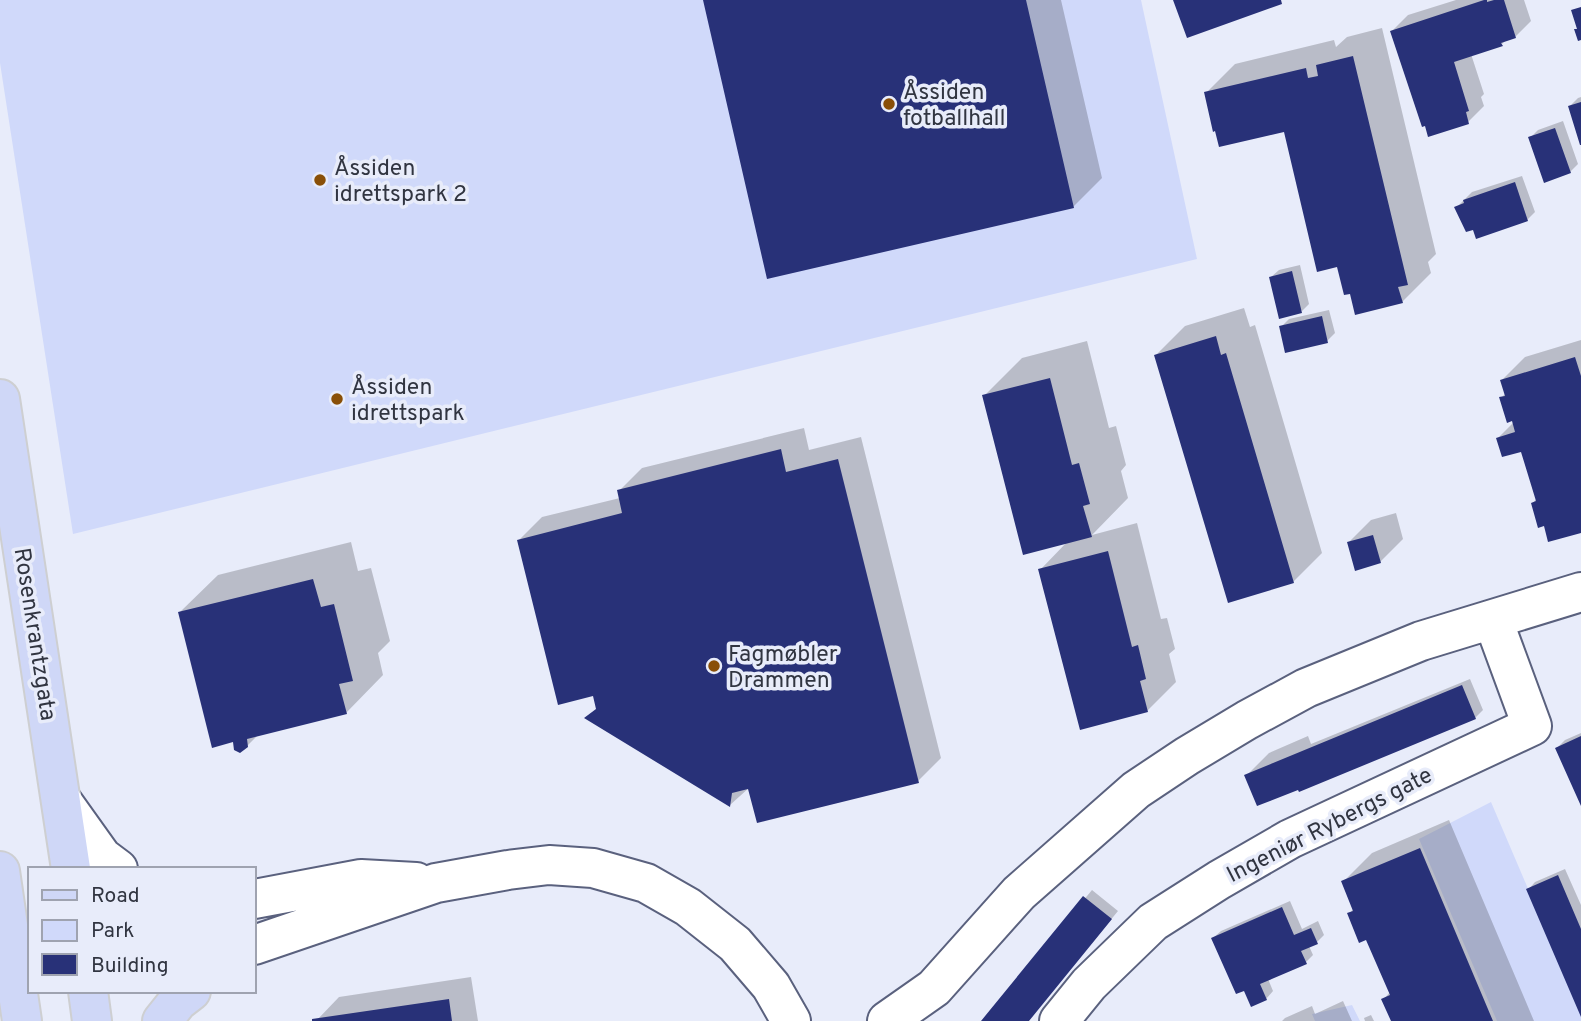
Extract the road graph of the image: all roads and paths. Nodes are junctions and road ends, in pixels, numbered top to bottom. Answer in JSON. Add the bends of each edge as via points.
{"nodes":[{"id":1,"x":0,"y":399,"type":"edge"},
{"id":2,"x":1581,"y":592,"type":"edge"},
{"id":3,"x":1493,"y":620,"type":"junction"},
{"id":4,"x":62,"y":801,"type":"junction"},
{"id":5,"x":71,"y":867,"type":"edge"},
{"id":6,"x":115,"y":867,"type":"edge"},
{"id":7,"x":0,"y":871,"type":"edge"},
{"id":8,"x":436,"y":883,"type":"junction"},
{"id":9,"x":256,"y":899,"type":"edge"},
{"id":10,"x":256,"y":944,"type":"edge"},
{"id":11,"x":24,"y":965,"type":"edge"},
{"id":12,"x":88,"y":993,"type":"edge"},
{"id":13,"x":188,"y":993,"type":"edge"},
{"id":14,"x":22,"y":1021,"type":"edge"},
{"id":15,"x":92,"y":1021,"type":"edge"},
{"id":16,"x":162,"y":1021,"type":"edge"},
{"id":17,"x":791,"y":1021,"type":"edge"},
{"id":18,"x":887,"y":1021,"type":"edge"},
{"id":19,"x":1059,"y":1021,"type":"edge"}],
"edges":[{"from":1,"to":4,"type":"main road","name":"Rosenkrantzgata"},
{"from":2,"to":3,"type":"street"},
{"from":3,"to":18,"type":"street","via":[[1421,641],[1306,688],[1187,756],[1136,790],[1018,893],[934,988]]},
{"from":3,"to":19,"type":"street","name":"Ingeniør Rybergs gate","via":[[1532,726],[1290,839],[1164,915],[1088,984]]},
{"from":4,"to":5,"type":"main road","name":"Rosenkrantzgata"},
{"from":4,"to":6,"type":"street","via":[[102,857]]},
{"from":7,"to":11,"type":"main road"},
{"from":8,"to":9,"type":"street","via":[[361,879]]},
{"from":8,"to":10,"type":"street"},
{"from":8,"to":17,"type":"street","via":[[549,865],[593,868],[646,883],[735,944],[771,986]]},
{"from":11,"to":14,"type":"main road"},
{"from":12,"to":15,"type":"main road"},
{"from":13,"to":16,"type":"main road"}]}
